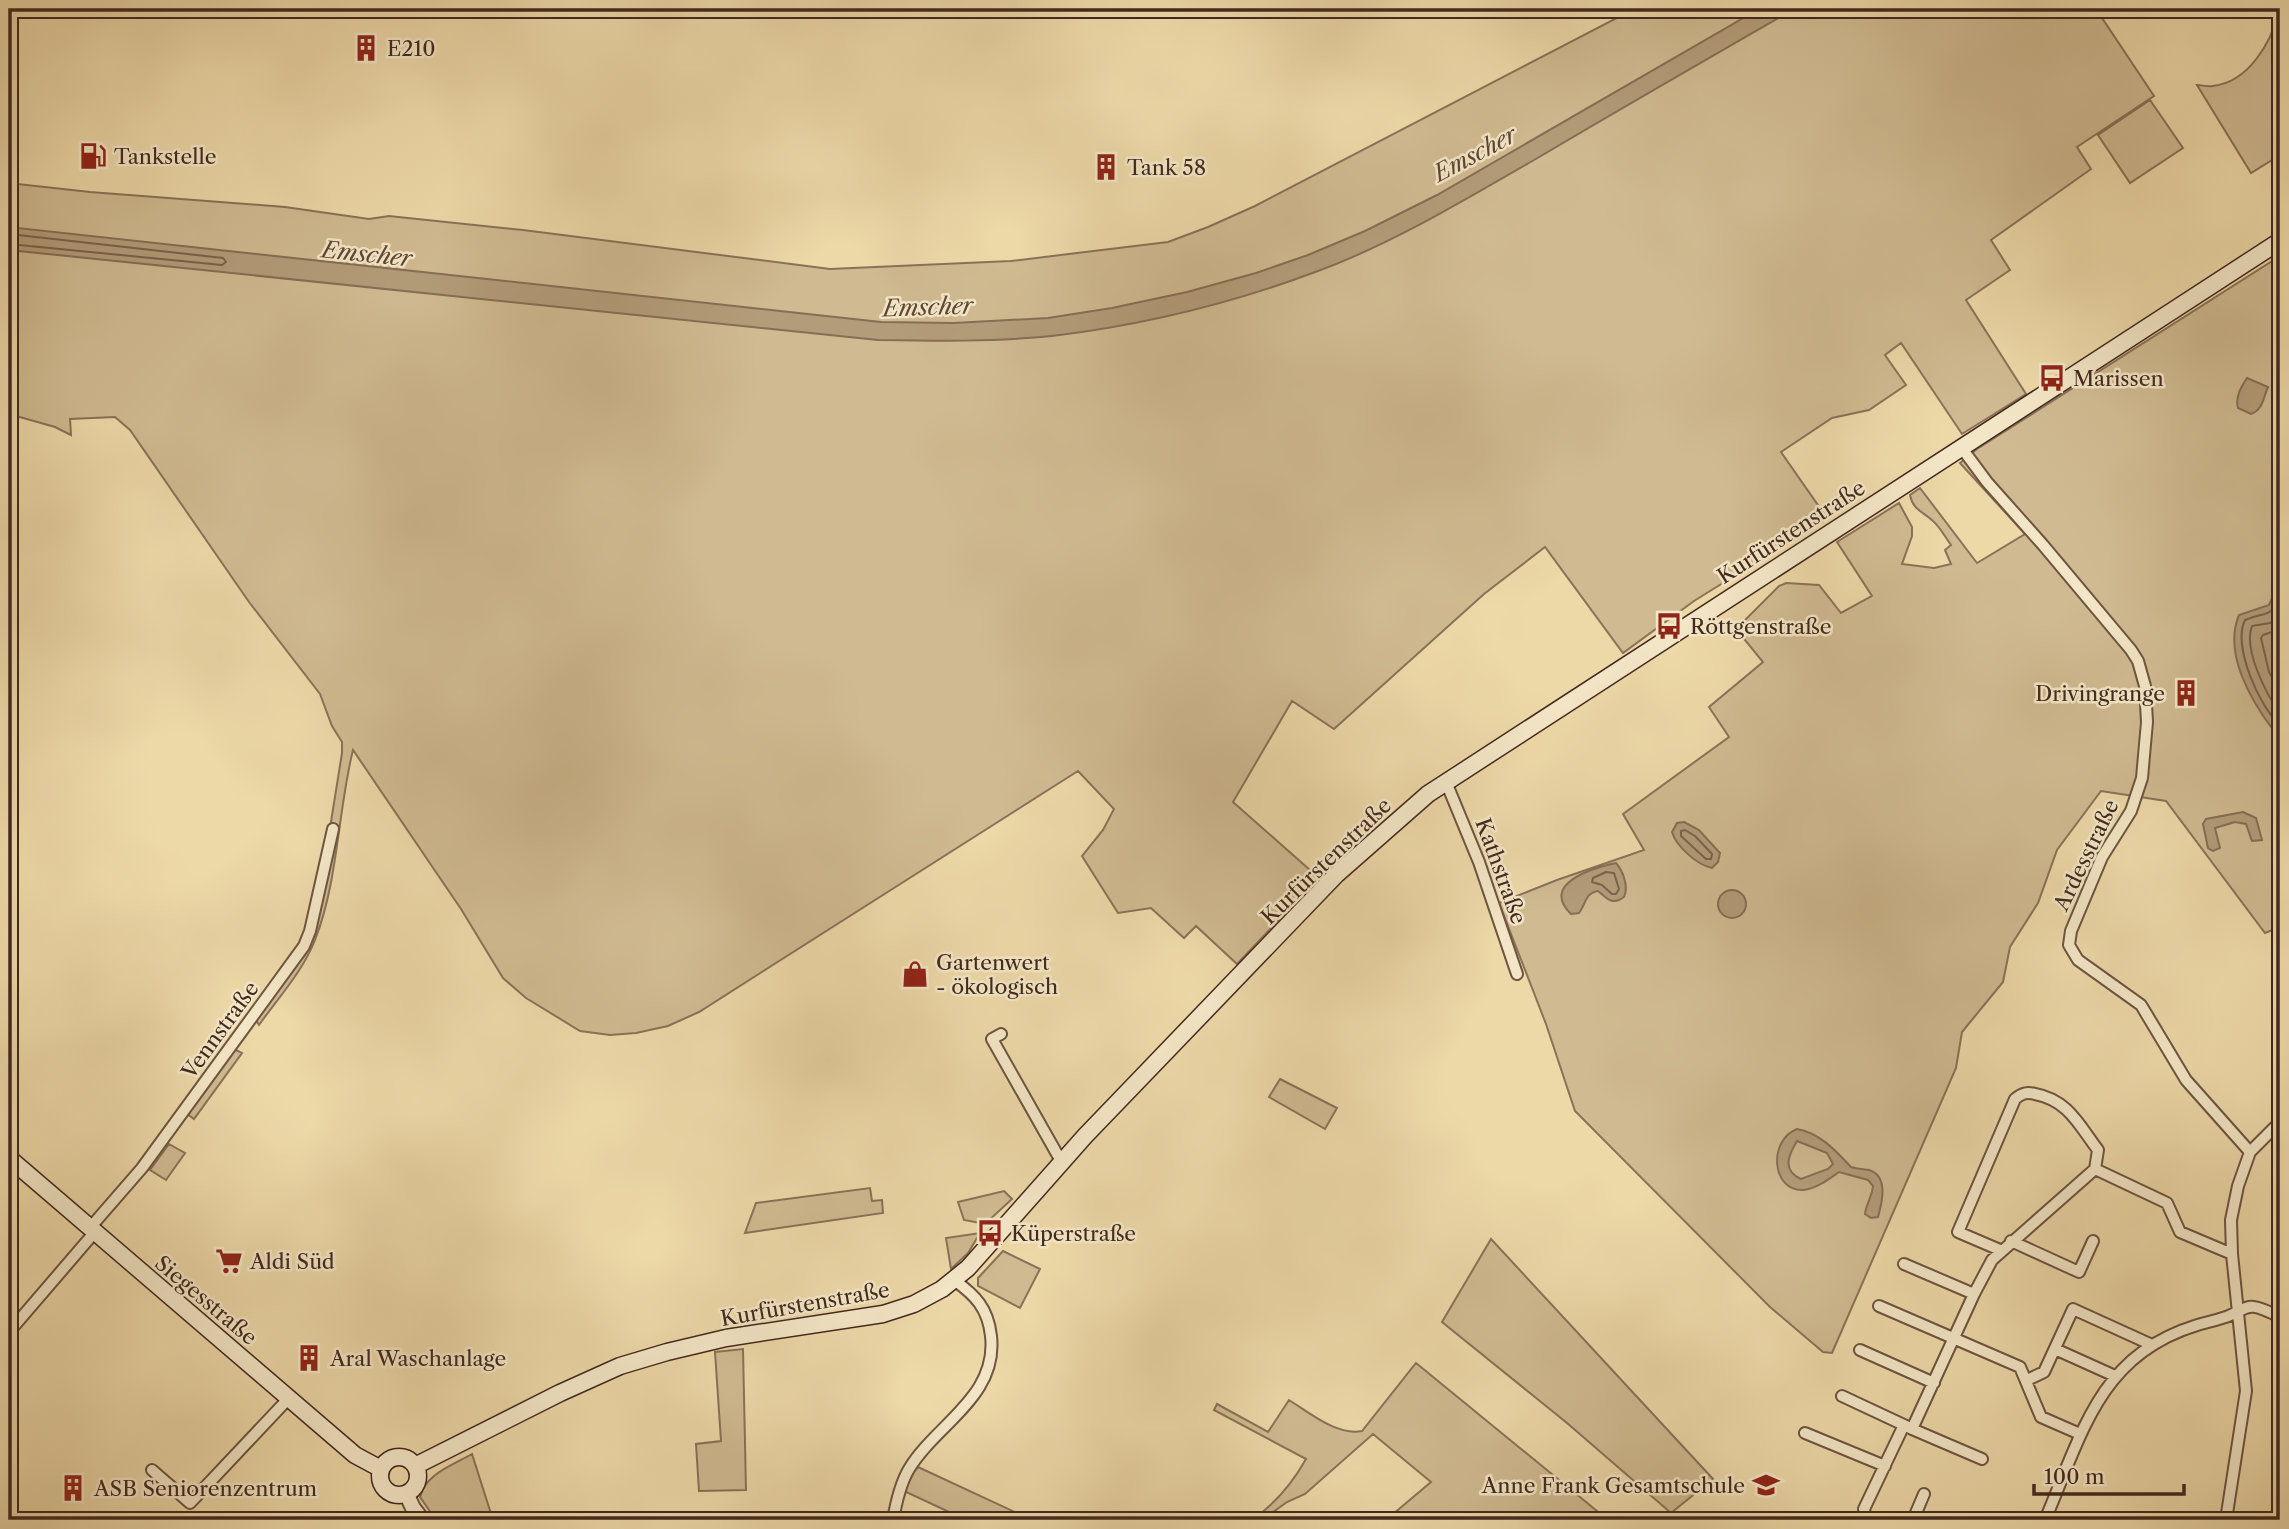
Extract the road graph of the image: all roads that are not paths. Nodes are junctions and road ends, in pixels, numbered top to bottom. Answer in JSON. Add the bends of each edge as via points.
{"nodes":[{"id":1,"x":2280,"y":241,"type":"edge"},
{"id":2,"x":1961,"y":447,"type":"junction"},
{"id":3,"x":1446,"y":782,"type":"junction"},
{"id":4,"x":333,"y":829,"type":"dead end"},
{"id":5,"x":1517,"y":974,"type":"dead end"},
{"id":6,"x":1001,"y":1034,"type":"dead end"},
{"id":7,"x":2280,"y":1122,"type":"edge"},
{"id":8,"x":2250,"y":1152,"type":"junction"},
{"id":9,"x":9,"y":1158,"type":"edge"},
{"id":10,"x":1061,"y":1161,"type":"junction"},
{"id":11,"x":2095,"y":1169,"type":"junction"},
{"id":12,"x":92,"y":1231,"type":"junction"},
{"id":13,"x":2011,"y":1241,"type":"junction"},
{"id":14,"x":2093,"y":1241,"type":"dead end"},
{"id":15,"x":2000,"y":1250,"type":"junction"},
{"id":16,"x":2232,"y":1254,"type":"junction"},
{"id":17,"x":1904,"y":1264,"type":"dead end"},
{"id":18,"x":954,"y":1280,"type":"junction"},
{"id":19,"x":1974,"y":1294,"type":"junction"},
{"id":20,"x":1879,"y":1307,"type":"dead end"},
{"id":21,"x":2239,"y":1311,"type":"junction"},
{"id":22,"x":2280,"y":1317,"type":"edge"},
{"id":23,"x":9,"y":1332,"type":"edge"},
{"id":24,"x":1953,"y":1338,"type":"junction"},
{"id":25,"x":2150,"y":1344,"type":"junction"},
{"id":26,"x":2055,"y":1349,"type":"junction"},
{"id":27,"x":1860,"y":1350,"type":"dead end"},
{"id":28,"x":2115,"y":1377,"type":"junction"},
{"id":29,"x":2027,"y":1380,"type":"junction"},
{"id":30,"x":1934,"y":1383,"type":"junction"},
{"id":31,"x":1842,"y":1396,"type":"dead end"},
{"id":32,"x":289,"y":1398,"type":"junction"},
{"id":33,"x":1908,"y":1427,"type":"junction"},
{"id":34,"x":1805,"y":1433,"type":"dead end"},
{"id":35,"x":2080,"y":1434,"type":"junction"},
{"id":36,"x":1982,"y":1459,"type":"dead end"},
{"id":37,"x":415,"y":1466,"type":"junction"},
{"id":38,"x":1885,"y":1466,"type":"junction"},
{"id":39,"x":381,"y":1469,"type":"junction"},
{"id":40,"x":152,"y":1470,"type":"dead end"},
{"id":41,"x":406,"y":1493,"type":"junction"},
{"id":42,"x":1924,"y":1494,"type":"dead end"},
{"id":43,"x":422,"y":1520,"type":"edge"},
{"id":44,"x":893,"y":1520,"type":"edge"},
{"id":45,"x":1866,"y":1520,"type":"edge"},
{"id":46,"x":1913,"y":1520,"type":"edge"},
{"id":47,"x":2045,"y":1520,"type":"edge"},
{"id":48,"x":2226,"y":1520,"type":"edge"}],
"edges":[{"from":1,"to":2,"type":"main road","name":"Kurfürstenstraße"},
{"from":2,"to":3,"type":"main road","name":"Kurfürstenstraße"},
{"from":2,"to":8,"type":"street","name":"Ardesstraße","via":[[2131,650],[2145,686],[2142,778],[2131,811],[2102,858],[2071,931],[2071,953],[2141,1005],[2186,1080]]},
{"from":3,"to":5,"type":"street","name":"Kathstraße"},
{"from":3,"to":10,"type":"main road","name":"Kurfürstenstraße","via":[[1356,856]]},
{"from":4,"to":12,"type":"street","name":"Vennstraße","via":[[303,946]]},
{"from":6,"to":10,"type":"street","via":[[992,1039]]},
{"from":7,"to":8,"type":"street"},
{"from":8,"to":16,"type":"street","via":[[2231,1220]]},
{"from":9,"to":12,"type":"main road","name":"Siegesstraße"},
{"from":10,"to":18,"type":"main road","name":"Kurfürstenstraße"},
{"from":11,"to":13,"type":"street"},
{"from":11,"to":15,"type":"street","via":[[2098,1150],[2064,1105],[2049,1096],[2028,1093],[2015,1099],[1958,1231]]},
{"from":11,"to":16,"type":"street","via":[[2167,1203],[2180,1232]]},
{"from":12,"to":23,"type":"street","name":"Vennstraße"},
{"from":12,"to":32,"type":"main road","name":"Siegesstraße"},
{"from":13,"to":14,"type":"street","via":[[2079,1272]]},
{"from":13,"to":15,"type":"street"},
{"from":15,"to":19,"type":"street"},
{"from":16,"to":21,"type":"street"},
{"from":17,"to":19,"type":"street"},
{"from":18,"to":37,"type":"main road","name":"Kurfürstenstraße","via":[[915,1304],[883,1314],[726,1338],[620,1366]]},
{"from":18,"to":44,"type":"street","via":[[983,1306],[992,1338],[988,1367],[968,1404],[908,1470]]},
{"from":19,"to":24,"type":"street"},
{"from":20,"to":24,"type":"street"},
{"from":21,"to":22,"type":"street","via":[[2249,1305]]},
{"from":21,"to":25,"type":"street"},
{"from":21,"to":48,"type":"street","via":[[2246,1391]]},
{"from":24,"to":29,"type":"street","via":[[2020,1367]]},
{"from":24,"to":30,"type":"street"},
{"from":25,"to":26,"type":"street","via":[[2073,1309]]},
{"from":25,"to":28,"type":"street"},
{"from":26,"to":28,"type":"street"},
{"from":26,"to":29,"type":"street","via":[[2044,1372]]},
{"from":27,"to":30,"type":"street"},
{"from":28,"to":35,"type":"street"},
{"from":29,"to":35,"type":"street","via":[[2041,1418]]},
{"from":30,"to":33,"type":"street"},
{"from":31,"to":33,"type":"street"},
{"from":32,"to":39,"type":"main road","name":"Siegesstraße","via":[[357,1457]]},
{"from":32,"to":40,"type":"street","via":[[190,1503]]},
{"from":33,"to":36,"type":"street"},
{"from":33,"to":38,"type":"street"},
{"from":34,"to":38,"type":"street"},
{"from":35,"to":47,"type":"street"},
{"from":37,"to":39,"type":"main road","via":[[397,1457]]},
{"from":37,"to":41,"type":"main road","via":[[416,1482]]},
{"from":38,"to":45,"type":"street","via":[[1864,1509]]},
{"from":39,"to":41,"type":"main road","via":[[380,1481],[386,1489],[397,1495]]},
{"from":41,"to":43,"type":"street"},
{"from":42,"to":46,"type":"street"}]}
